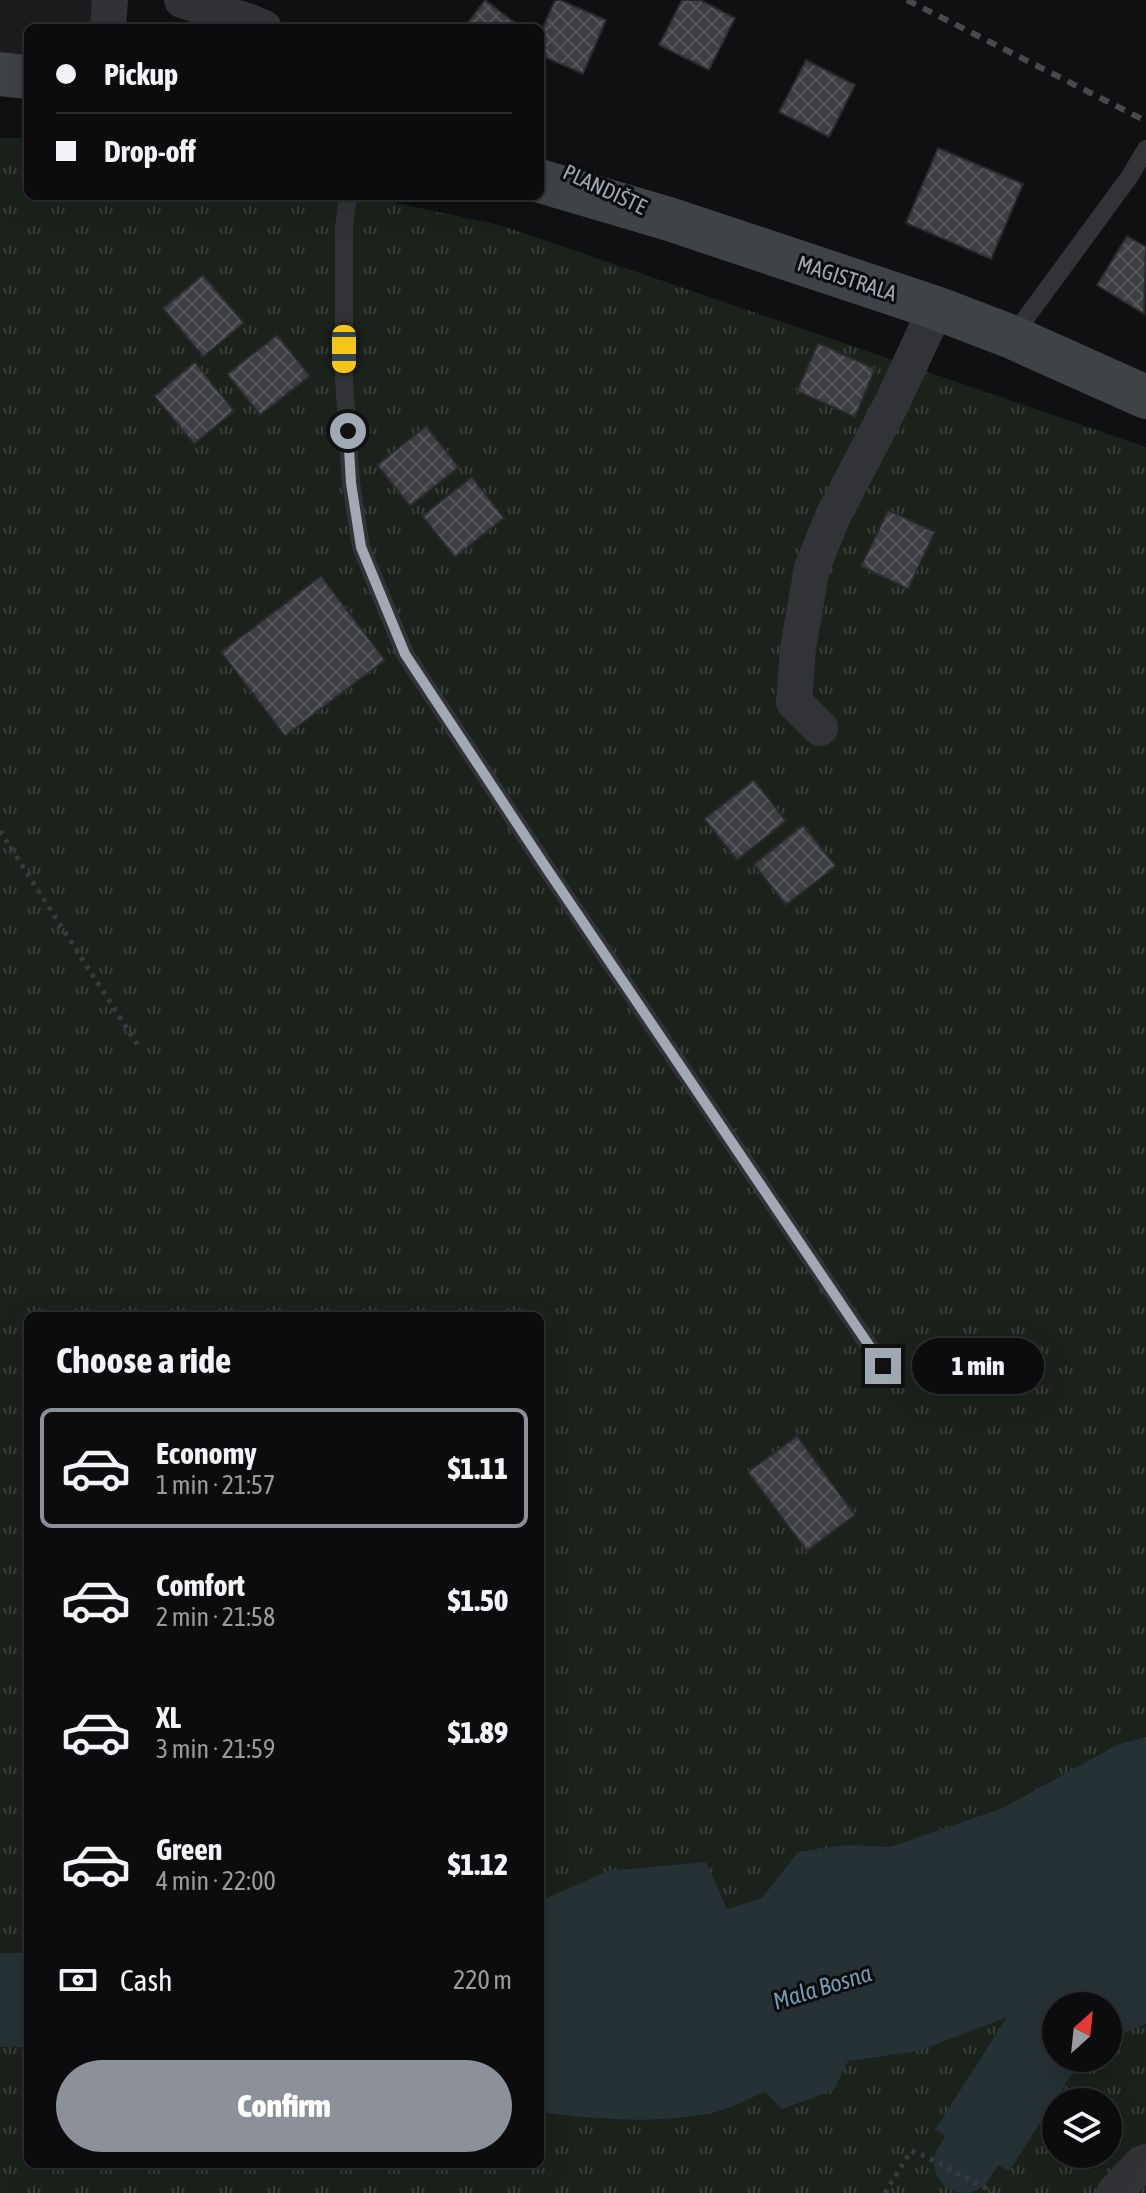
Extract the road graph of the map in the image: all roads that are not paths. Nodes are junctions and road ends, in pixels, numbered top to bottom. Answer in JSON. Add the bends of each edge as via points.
{"nodes":[{"id":1,"x":110,"y":0,"type":"edge"},
{"id":2,"x":182,"y":0,"type":"edge"},
{"id":3,"x":108,"y":24,"type":"edge"},
{"id":4,"x":255,"y":24,"type":"edge"},
{"id":5,"x":0,"y":74,"type":"edge"},
{"id":6,"x":24,"y":77,"type":"edge"},
{"id":7,"x":1146,"y":149,"type":"edge"},
{"id":8,"x":544,"y":160,"type":"edge"},
{"id":9,"x":544,"y":182,"type":"edge"},
{"id":10,"x":347,"y":200,"type":"edge"},
{"id":11,"x":669,"y":219,"type":"junction"},
{"id":12,"x":936,"y":308,"type":"junction"},
{"id":13,"x":1012,"y":337,"type":"junction"},
{"id":14,"x":1146,"y":397,"type":"edge"},
{"id":15,"x":820,"y":728,"type":"dead end"},
{"id":16,"x":883,"y":1366,"type":"dead end"},
{"id":17,"x":1146,"y":2162,"type":"edge"},
{"id":18,"x":1114,"y":2193,"type":"edge"}],
"edges":[{"from":1,"to":3,"type":"street"},
{"from":2,"to":4,"type":"street"},
{"from":5,"to":6,"type":"main road"},
{"from":7,"to":13,"type":"lane"},
{"from":8,"to":11,"type":"street","name":"PLANDIŠTE"},
{"from":9,"to":11,"type":"main road","name":"MAGISTRALA"},
{"from":10,"to":16,"type":"lane","via":[[344,379],[351,483],[361,547],[405,654]]},
{"from":11,"to":12,"type":"main road","name":"MAGISTRALA"},
{"from":12,"to":13,"type":"main road","name":"MAGISTRALA"},
{"from":12,"to":15,"type":"street","via":[[812,568],[794,702]]},
{"from":13,"to":14,"type":"main road","name":"MAGISTRALA"},
{"from":17,"to":18,"type":"street"}]}
